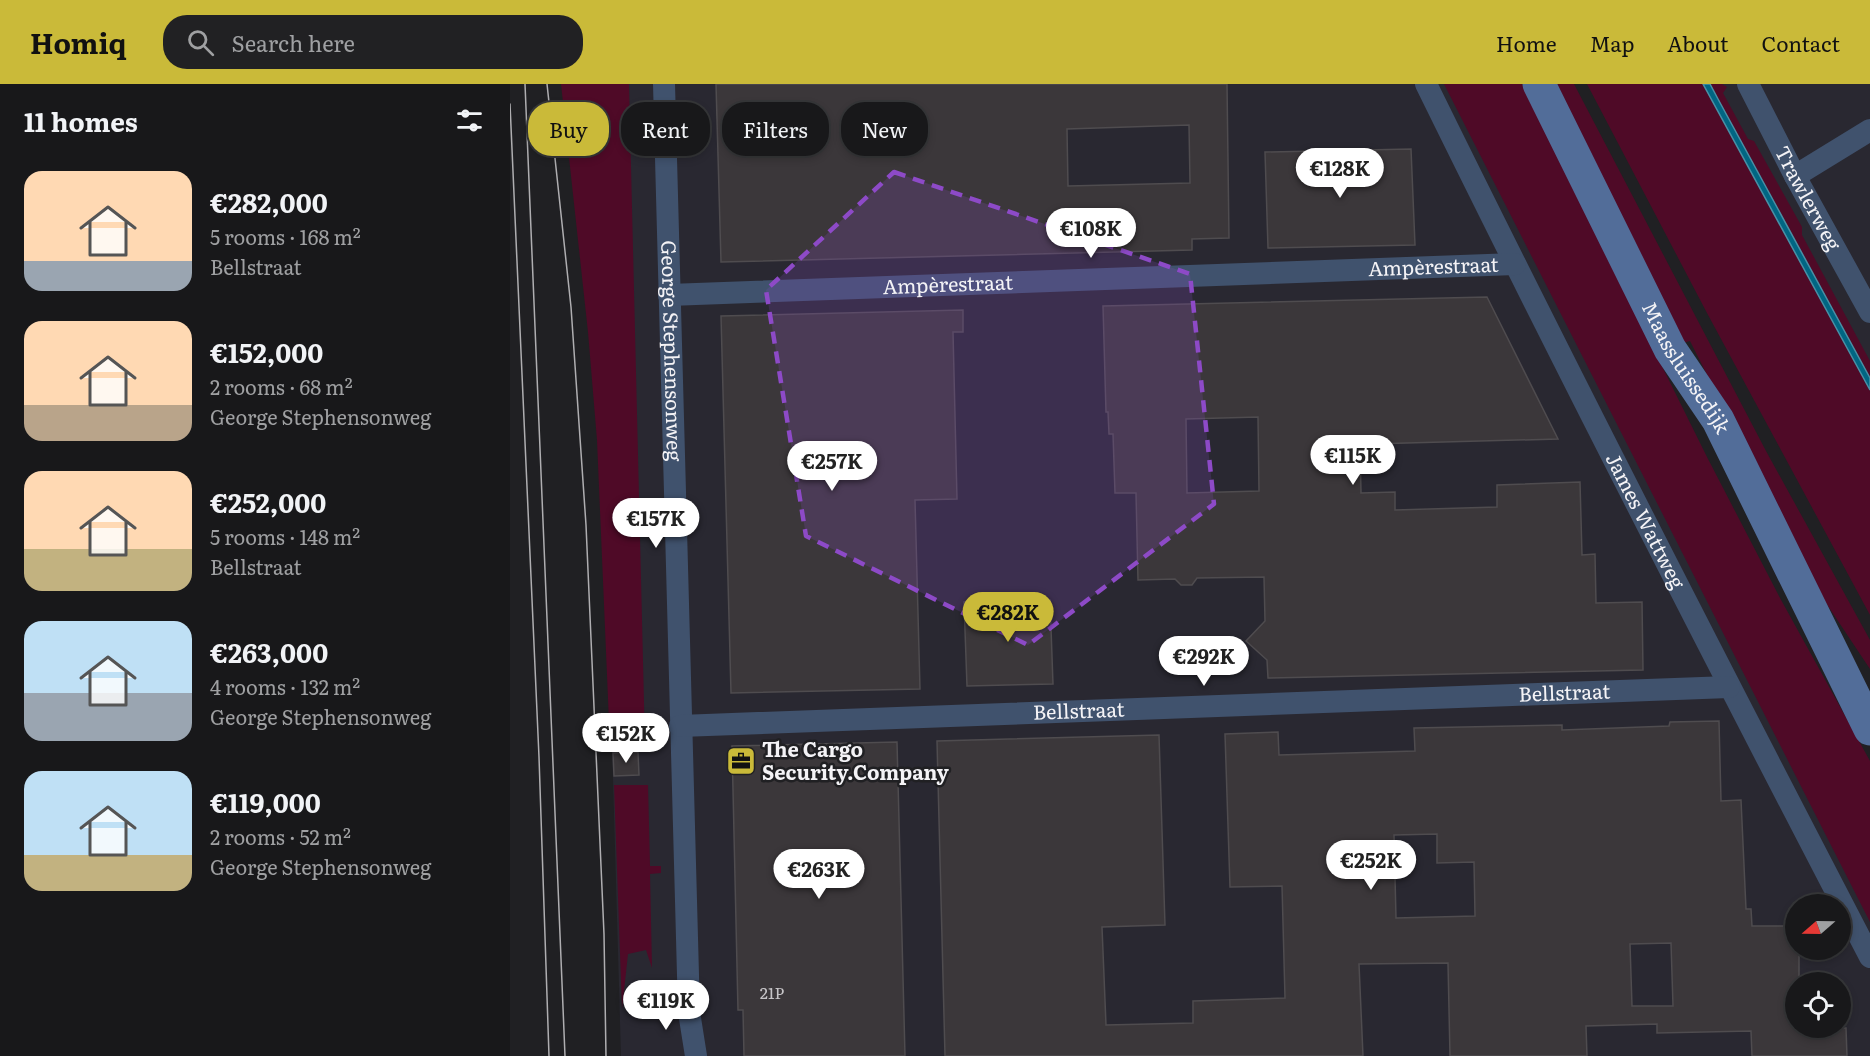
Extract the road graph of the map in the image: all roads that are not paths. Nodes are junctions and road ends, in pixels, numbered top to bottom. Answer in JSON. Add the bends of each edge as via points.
{"nodes":[{"id":1,"x":664,"y":84,"type":"edge"},
{"id":2,"x":1426,"y":84,"type":"edge"},
{"id":3,"x":1539,"y":84,"type":"edge"},
{"id":4,"x":1748,"y":84,"type":"edge"},
{"id":5,"x":1870,"y":130,"type":"edge"},
{"id":6,"x":1795,"y":176,"type":"junction"},
{"id":7,"x":1515,"y":264,"type":"junction"},
{"id":8,"x":669,"y":295,"type":"junction"},
{"id":9,"x":1870,"y":312,"type":"edge"},
{"id":10,"x":1834,"y":652,"type":"junction"},
{"id":11,"x":1729,"y":687,"type":"junction"},
{"id":12,"x":1870,"y":700,"type":"edge"},
{"id":13,"x":680,"y":726,"type":"junction"},
{"id":14,"x":1870,"y":729,"type":"edge"},
{"id":15,"x":1870,"y":957,"type":"edge"},
{"id":16,"x":689,"y":1012,"type":"junction"},
{"id":17,"x":682,"y":1056,"type":"edge"},
{"id":18,"x":696,"y":1056,"type":"edge"}],
"edges":[{"from":1,"to":8,"type":"street","name":"George Stephensonweg"},
{"from":2,"to":7,"type":"street","name":"James Wattweg"},
{"from":3,"to":10,"type":"street","name":"Maassluissedijk","via":[[1670,349],[1718,420]]},
{"from":4,"to":6,"type":"street","name":"Trawlerweg"},
{"from":5,"to":6,"type":"street"},
{"from":6,"to":9,"type":"street","name":"Trawlerweg"},
{"from":7,"to":8,"type":"street","name":"Ampèrestraat"},
{"from":7,"to":11,"type":"street","name":"James Wattweg"},
{"from":8,"to":13,"type":"street","name":"George Stephensonweg"},
{"from":10,"to":12,"type":"street","name":"Maassluissedijk"},
{"from":10,"to":14,"type":"street","name":"Maassluissedijk"},
{"from":11,"to":13,"type":"street","name":"Bellstraat"},
{"from":11,"to":15,"type":"street","name":"James Wattweg"},
{"from":13,"to":16,"type":"street","name":"George Stephensonweg"},
{"from":16,"to":17,"type":"street","name":"George Stephensonweg"},
{"from":16,"to":18,"type":"street","name":"George Stephensonweg"}]}
